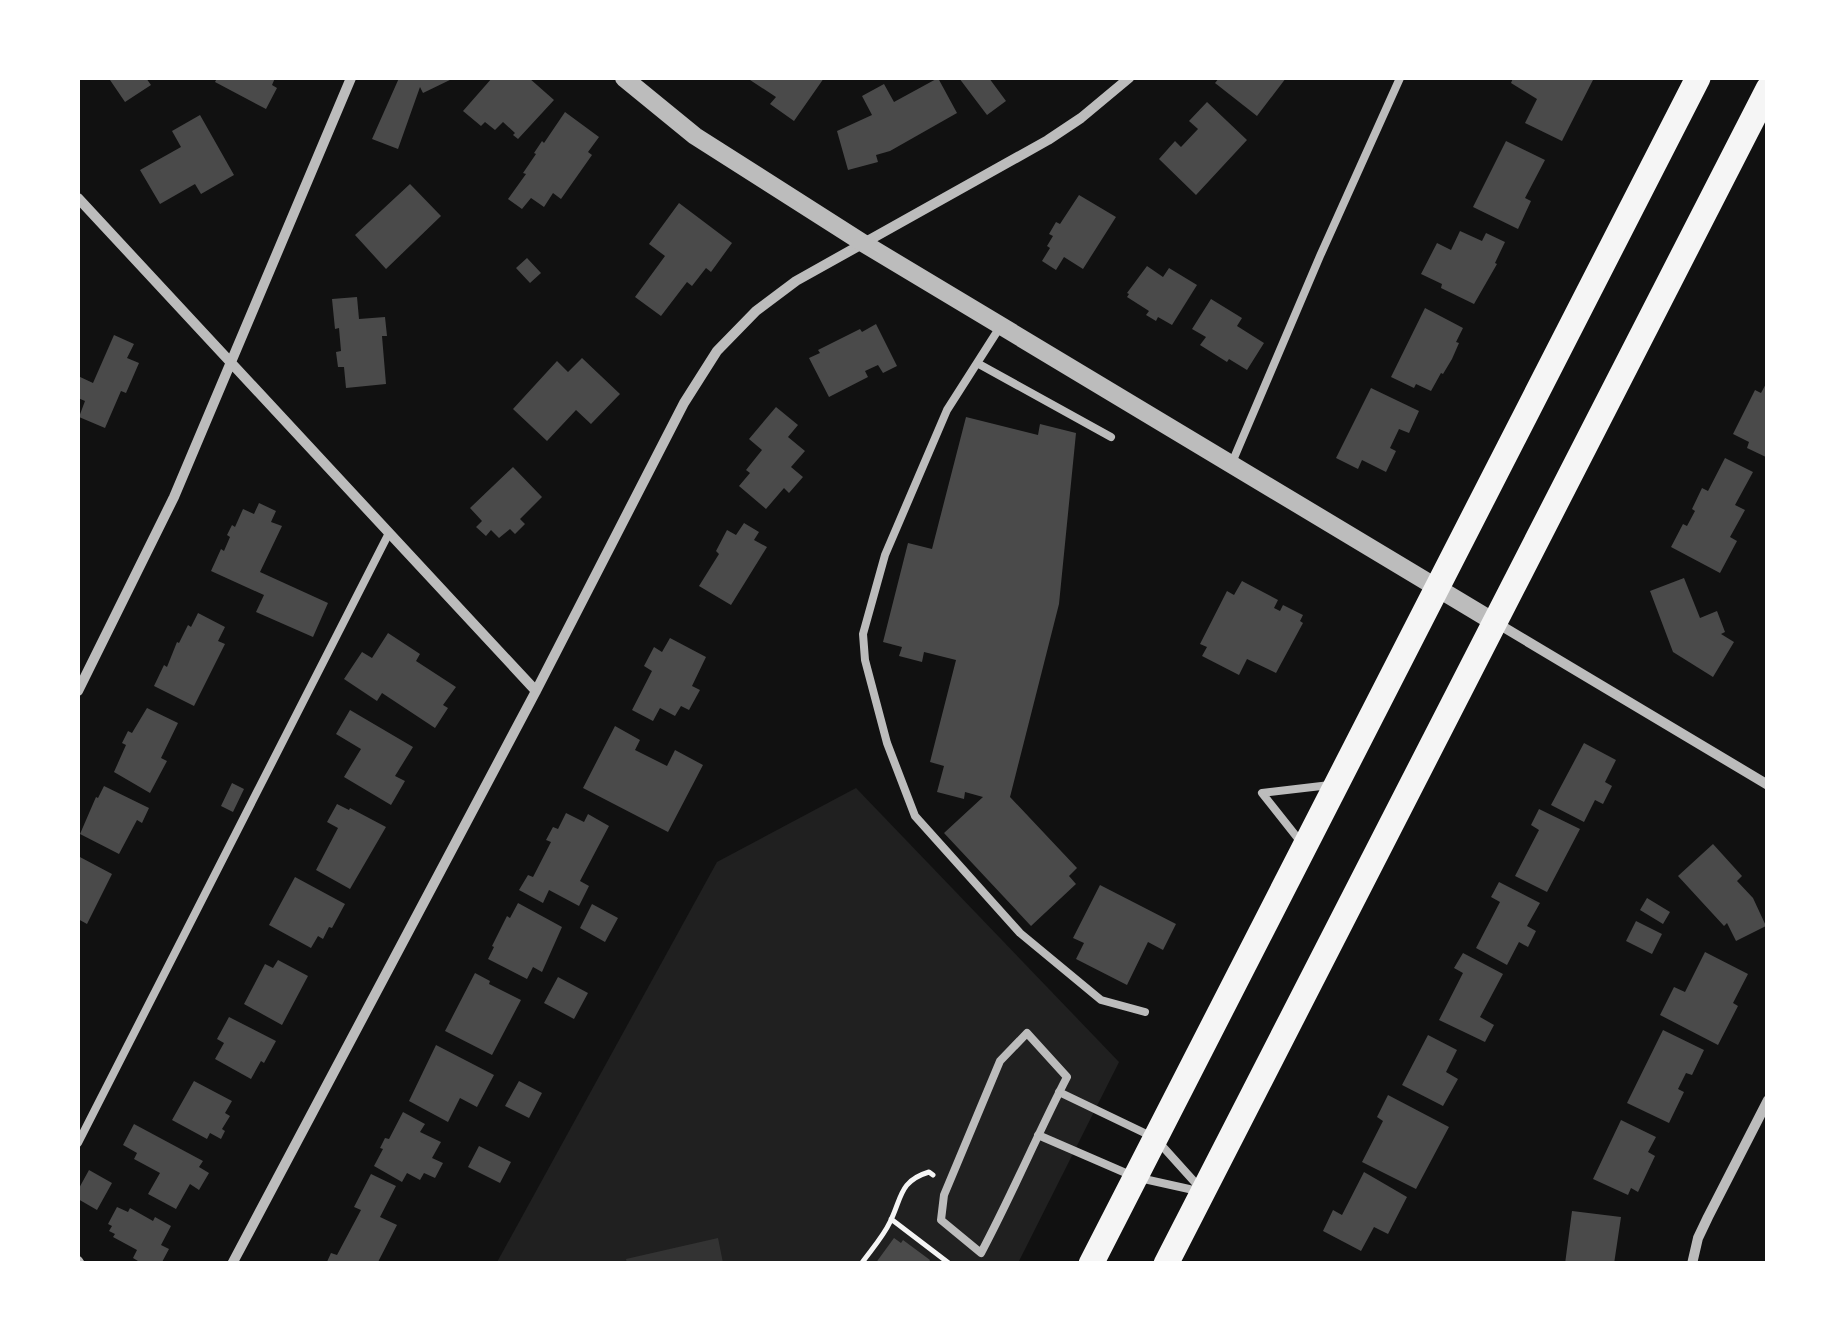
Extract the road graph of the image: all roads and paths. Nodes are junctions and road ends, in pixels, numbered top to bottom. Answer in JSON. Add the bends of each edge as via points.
{"nodes":[{"id":1,"x":350,"y":78,"type":"edge"},
{"id":2,"x":624,"y":78,"type":"edge"},
{"id":3,"x":1129,"y":78,"type":"edge"},
{"id":4,"x":1400,"y":78,"type":"edge"},
{"id":5,"x":1698,"y":78,"type":"edge"},
{"id":6,"x":1768,"y":89,"type":"edge"},
{"id":7,"x":78,"y":198,"type":"edge"},
{"id":8,"x":864,"y":243,"type":"junction"},
{"id":9,"x":1002,"y":325,"type":"junction"},
{"id":10,"x":977,"y":362,"type":"junction"},
{"id":11,"x":229,"y":363,"type":"junction"},
{"id":12,"x":1111,"y":438,"type":"dead end"},
{"id":13,"x":1231,"y":465,"type":"junction"},
{"id":14,"x":389,"y":533,"type":"junction"},
{"id":15,"x":1436,"y":586,"type":"junction"},
{"id":16,"x":1494,"y":622,"type":"junction"},
{"id":17,"x":78,"y":691,"type":"edge"},
{"id":18,"x":536,"y":692,"type":"junction"},
{"id":19,"x":1334,"y":785,"type":"junction"},
{"id":20,"x":1768,"y":785,"type":"edge"},
{"id":21,"x":1304,"y":846,"type":"junction"},
{"id":22,"x":1145,"y":1012,"type":"dead end"},
{"id":23,"x":1059,"y":1092,"type":"junction"},
{"id":24,"x":1768,"y":1100,"type":"edge"},
{"id":25,"x":1038,"y":1135,"type":"junction"},
{"id":26,"x":1155,"y":1138,"type":"junction"},
{"id":27,"x":78,"y":1143,"type":"edge"},
{"id":28,"x":1135,"y":1177,"type":"junction"},
{"id":29,"x":950,"y":1183,"type":"junction"},
{"id":30,"x":1203,"y":1192,"type":"junction"},
{"id":31,"x":891,"y":1219,"type":"junction"},
{"id":32,"x":232,"y":1264,"type":"edge"},
{"id":33,"x":862,"y":1264,"type":"edge"},
{"id":34,"x":950,"y":1264,"type":"edge"},
{"id":35,"x":1090,"y":1264,"type":"edge"},
{"id":36,"x":1166,"y":1264,"type":"edge"},
{"id":37,"x":1692,"y":1264,"type":"edge"}],
"edges":[{"from":1,"to":11,"type":"street"},
{"from":2,"to":8,"type":"street","via":[[695,136]]},
{"from":3,"to":8,"type":"street","via":[[1048,140]]},
{"from":4,"to":13,"type":"lane"},
{"from":5,"to":15,"type":"main road"},
{"from":6,"to":16,"type":"main road"},
{"from":7,"to":11,"type":"street"},
{"from":8,"to":9,"type":"street"},
{"from":8,"to":18,"type":"street","via":[[775,295],[717,351],[684,402]]},
{"from":9,"to":10,"type":"lane"},
{"from":9,"to":13,"type":"street"},
{"from":10,"to":12,"type":"lane"},
{"from":10,"to":22,"type":"lane","via":[[947,410],[885,555],[863,634],[886,743],[915,816],[1020,933],[1102,1000]]},
{"from":11,"to":14,"type":"street"},
{"from":11,"to":17,"type":"street","via":[[147,555]]},
{"from":13,"to":15,"type":"street"},
{"from":14,"to":18,"type":"street"},
{"from":14,"to":27,"type":"lane"},
{"from":15,"to":16,"type":"street"},
{"from":15,"to":19,"type":"main road"},
{"from":16,"to":20,"type":"street"},
{"from":16,"to":30,"type":"main road"},
{"from":18,"to":32,"type":"street"},
{"from":19,"to":21,"type":"main road"},
{"from":19,"to":21,"type":"lane","via":[[1262,793]]},
{"from":21,"to":26,"type":"main road"},
{"from":23,"to":25,"type":"lane"},
{"from":23,"to":26,"type":"lane"},
{"from":23,"to":29,"type":"lane","via":[[1068,1076],[1027,1033],[1000,1061]]},
{"from":24,"to":37,"type":"street","via":[[1698,1238]]},
{"from":25,"to":28,"type":"lane"},
{"from":25,"to":29,"type":"lane","via":[[981,1253],[941,1220]]},
{"from":26,"to":28,"type":"main road"},
{"from":26,"to":30,"type":"lane"},
{"from":28,"to":30,"type":"lane"},
{"from":28,"to":35,"type":"main road"},
{"from":29,"to":31,"type":"path","via":[[929,1172],[914,1177]]},
{"from":30,"to":36,"type":"main road"},
{"from":31,"to":33,"type":"path"},
{"from":31,"to":34,"type":"path"}]}
